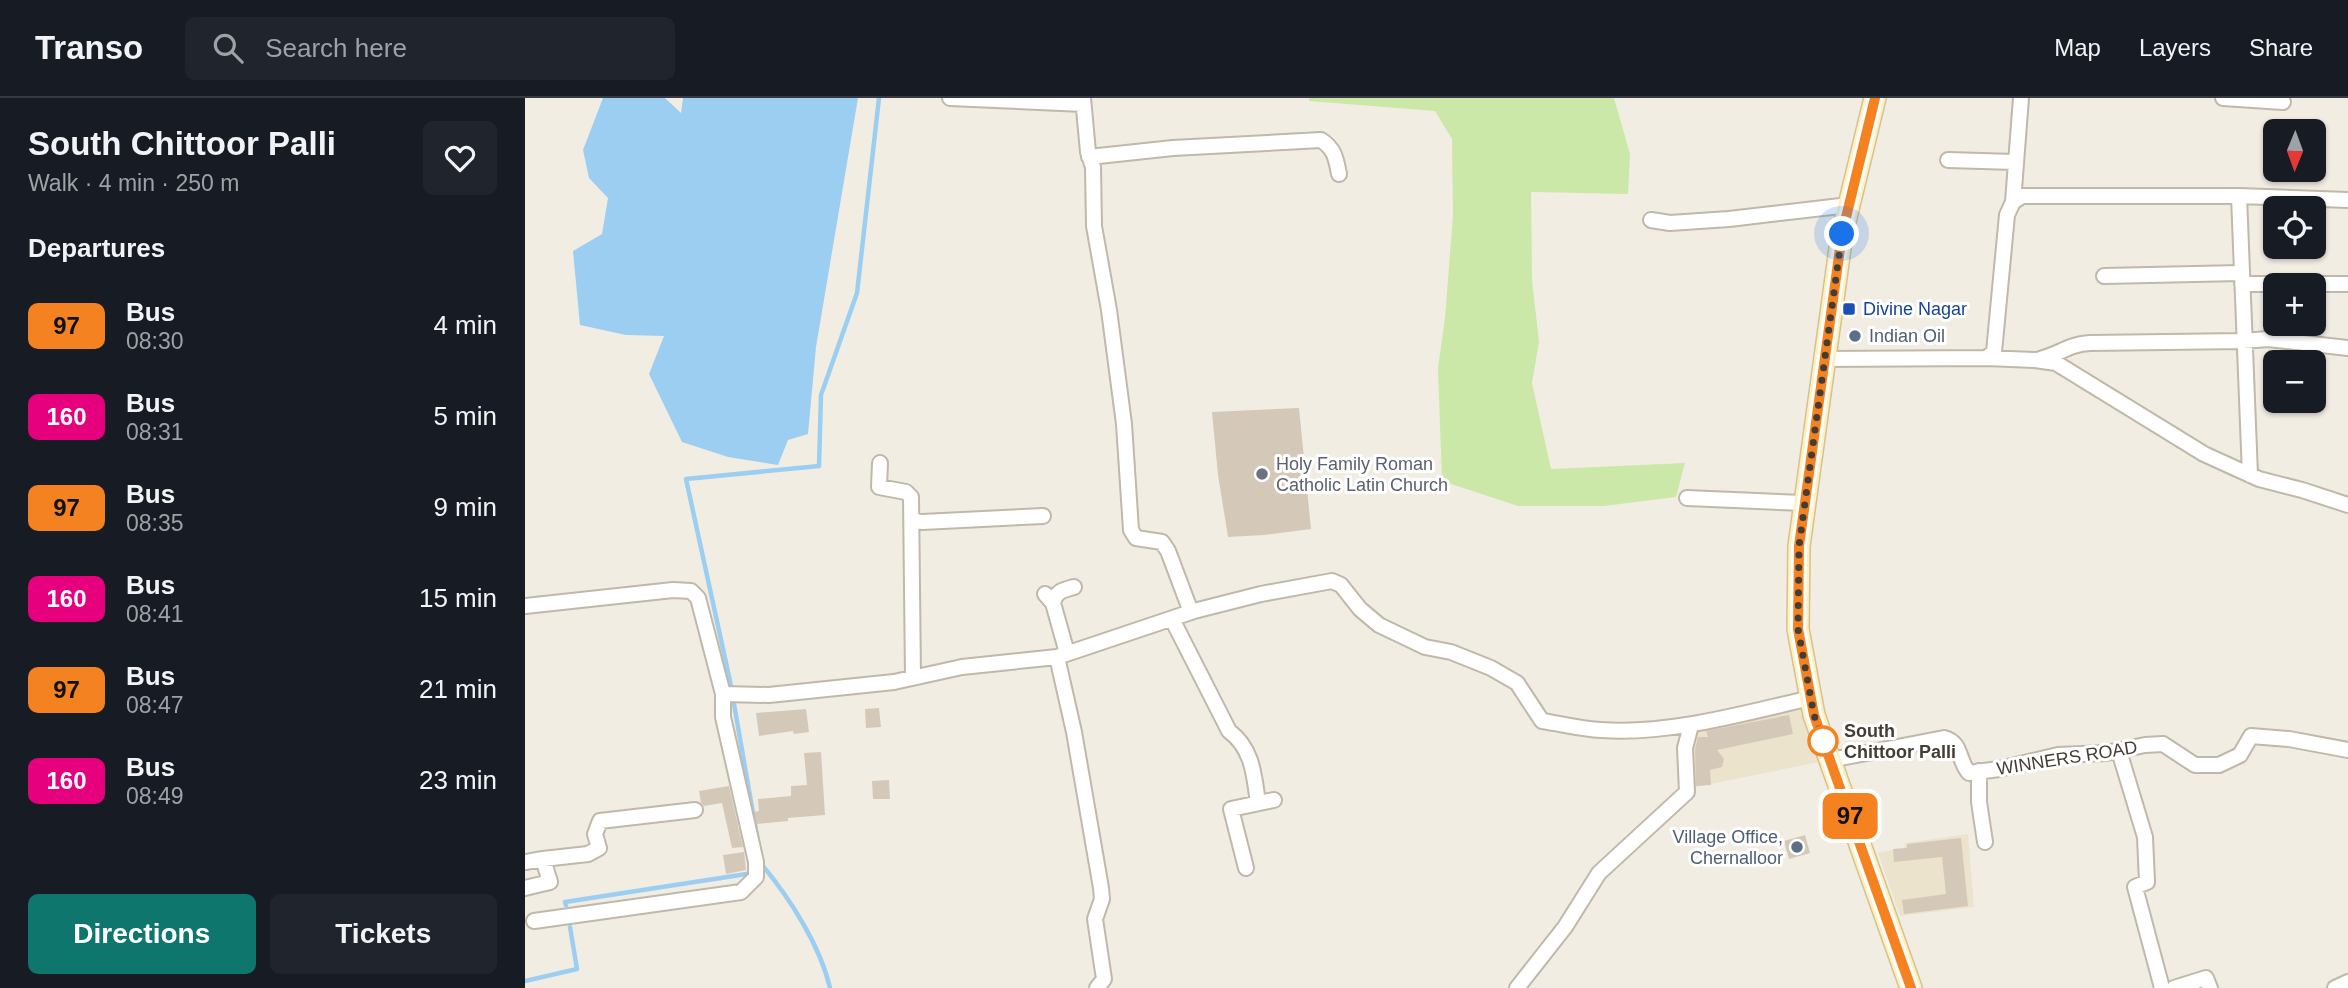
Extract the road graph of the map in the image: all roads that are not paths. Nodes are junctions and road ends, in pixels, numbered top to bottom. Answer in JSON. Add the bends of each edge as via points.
{"nodes":[{"id":1,"x":950,"y":98,"type":"edge"},
{"id":2,"x":1875,"y":98,"type":"edge"},
{"id":3,"x":2021,"y":98,"type":"edge"},
{"id":4,"x":2223,"y":98,"type":"edge"},
{"id":5,"x":1083,"y":101,"type":"edge"},
{"id":6,"x":2283,"y":102,"type":"dead end"},
{"id":7,"x":1090,"y":157,"type":"junction"},
{"id":8,"x":1948,"y":160,"type":"dead end"},
{"id":9,"x":2015,"y":162,"type":"junction"},
{"id":10,"x":1339,"y":174,"type":"dead end"},
{"id":11,"x":2239,"y":196,"type":"junction"},
{"id":12,"x":2348,"y":200,"type":"edge"},
{"id":13,"x":2013,"y":202,"type":"junction"},
{"id":14,"x":1849,"y":205,"type":"junction"},
{"id":15,"x":1651,"y":220,"type":"dead end"},
{"id":16,"x":2103,"y":276,"type":"dead end"},
{"id":17,"x":2241,"y":279,"type":"junction"},
{"id":18,"x":2348,"y":284,"type":"edge"},
{"id":19,"x":2243,"y":341,"type":"junction"},
{"id":20,"x":2348,"y":348,"type":"edge"},
{"id":21,"x":1986,"y":358,"type":"junction"},
{"id":22,"x":1824,"y":359,"type":"junction"},
{"id":23,"x":2035,"y":360,"type":"junction"},
{"id":24,"x":880,"y":463,"type":"dead end"},
{"id":25,"x":2250,"y":475,"type":"junction"},
{"id":26,"x":1687,"y":498,"type":"dead end"},
{"id":27,"x":1804,"y":503,"type":"junction"},
{"id":28,"x":2348,"y":505,"type":"edge"},
{"id":29,"x":1043,"y":516,"type":"dead end"},
{"id":30,"x":912,"y":520,"type":"junction"},
{"id":31,"x":1074,"y":587,"type":"dead end"},
{"id":32,"x":525,"y":606,"type":"edge"},
{"id":33,"x":1191,"y":612,"type":"junction"},
{"id":34,"x":1172,"y":619,"type":"junction"},
{"id":35,"x":1062,"y":655,"type":"junction"},
{"id":36,"x":913,"y":677,"type":"junction"},
{"id":37,"x":723,"y":694,"type":"junction"},
{"id":38,"x":1811,"y":698,"type":"junction"},
{"id":39,"x":1691,"y":724,"type":"junction"},
{"id":40,"x":2348,"y":750,"type":"edge"},
{"id":41,"x":2119,"y":751,"type":"junction"},
{"id":42,"x":1830,"y":760,"type":"junction"},
{"id":43,"x":1979,"y":771,"type":"junction"},
{"id":44,"x":695,"y":810,"type":"dead end"},
{"id":45,"x":1985,"y":842,"type":"dead end"},
{"id":46,"x":543,"y":859,"type":"junction"},
{"id":47,"x":525,"y":862,"type":"edge"},
{"id":48,"x":1246,"y":868,"type":"dead end"},
{"id":49,"x":525,"y":888,"type":"edge"},
{"id":50,"x":534,"y":921,"type":"dead end"},
{"id":51,"x":2348,"y":982,"type":"edge"},
{"id":52,"x":1097,"y":988,"type":"edge"},
{"id":53,"x":1517,"y":988,"type":"edge"},
{"id":54,"x":1911,"y":988,"type":"edge"},
{"id":55,"x":2162,"y":988,"type":"edge"},
{"id":56,"x":2174,"y":988,"type":"edge"},
{"id":57,"x":2210,"y":988,"type":"edge"},
{"id":58,"x":2335,"y":988,"type":"edge"}],
"edges":[{"from":1,"to":5,"type":"street"},
{"from":2,"to":14,"type":"main road"},
{"from":3,"to":9,"type":"street"},
{"from":4,"to":6,"type":"street"},
{"from":5,"to":7,"type":"street"},
{"from":7,"to":10,"type":"street","via":[[1321,140],[1330,146]]},
{"from":7,"to":33,"type":"street","via":[[1094,226],[1124,424],[1131,530],[1136,538],[1162,542]]},
{"from":8,"to":9,"type":"street"},
{"from":9,"to":13,"type":"street"},
{"from":11,"to":12,"type":"street"},
{"from":11,"to":13,"type":"street","via":[[2022,196]]},
{"from":11,"to":17,"type":"street"},
{"from":13,"to":21,"type":"street","via":[[2007,215],[1997,340],[1994,352]]},
{"from":14,"to":15,"type":"street","via":[[1729,219]]},
{"from":14,"to":22,"type":"main road"},
{"from":16,"to":17,"type":"street"},
{"from":17,"to":18,"type":"street"},
{"from":17,"to":19,"type":"street"},
{"from":19,"to":20,"type":"street","via":[[2268,339]]},
{"from":19,"to":23,"type":"street","via":[[2074,344]]},
{"from":19,"to":25,"type":"street"},
{"from":21,"to":22,"type":"street"},
{"from":21,"to":23,"type":"street"},
{"from":22,"to":27,"type":"main road"},
{"from":23,"to":25,"type":"street","via":[[2056,363],[2204,454]]},
{"from":24,"to":30,"type":"street","via":[[879,486],[911,497]]},
{"from":25,"to":28,"type":"street"},
{"from":26,"to":27,"type":"street"},
{"from":27,"to":38,"type":"main road","via":[[1798,629]]},
{"from":29,"to":30,"type":"street"},
{"from":30,"to":36,"type":"street"},
{"from":31,"to":35,"type":"street","via":[[1049,598]]},
{"from":32,"to":37,"type":"street","via":[[691,591],[698,598]]},
{"from":33,"to":34,"type":"street"},
{"from":33,"to":39,"type":"street","via":[[1332,582],[1341,585],[1380,625],[1425,647],[1491,668],[1517,683],[1542,721],[1603,730]]},
{"from":34,"to":35,"type":"street"},
{"from":34,"to":48,"type":"street","via":[[1229,731],[1252,760],[1258,803],[1274,800],[1231,809]]},
{"from":35,"to":36,"type":"street"},
{"from":35,"to":52,"type":"street","via":[[1101,888],[1095,919],[1104,979]]},
{"from":36,"to":37,"type":"street","via":[[769,695]]},
{"from":37,"to":50,"type":"street","via":[[723,718],[756,877],[741,892]]},
{"from":38,"to":39,"type":"street"},
{"from":38,"to":42,"type":"main road"},
{"from":39,"to":53,"type":"street","via":[[1685,748],[1687,792],[1599,873],[1565,927]]},
{"from":40,"to":41,"type":"street","name":"WINNERS ROAD","via":[[2251,736],[2240,755],[2219,765],[2195,765],[2163,744]]},
{"from":41,"to":43,"type":"street","name":"WINNERS ROAD","via":[[2058,755]]},
{"from":41,"to":55,"type":"street","via":[[2145,837],[2147,882],[2135,887]]},
{"from":42,"to":43,"type":"street","name":"WINNERS ROAD","via":[[1944,738],[1957,746],[1969,773]]},
{"from":42,"to":54,"type":"main road"},
{"from":43,"to":45,"type":"street"},
{"from":44,"to":46,"type":"street","via":[[600,821],[595,834],[599,848],[588,854]]},
{"from":46,"to":47,"type":"street"},
{"from":46,"to":49,"type":"street","via":[[550,882]]},
{"from":51,"to":58,"type":"street"},
{"from":56,"to":57,"type":"street","via":[[2206,978]]}]}
